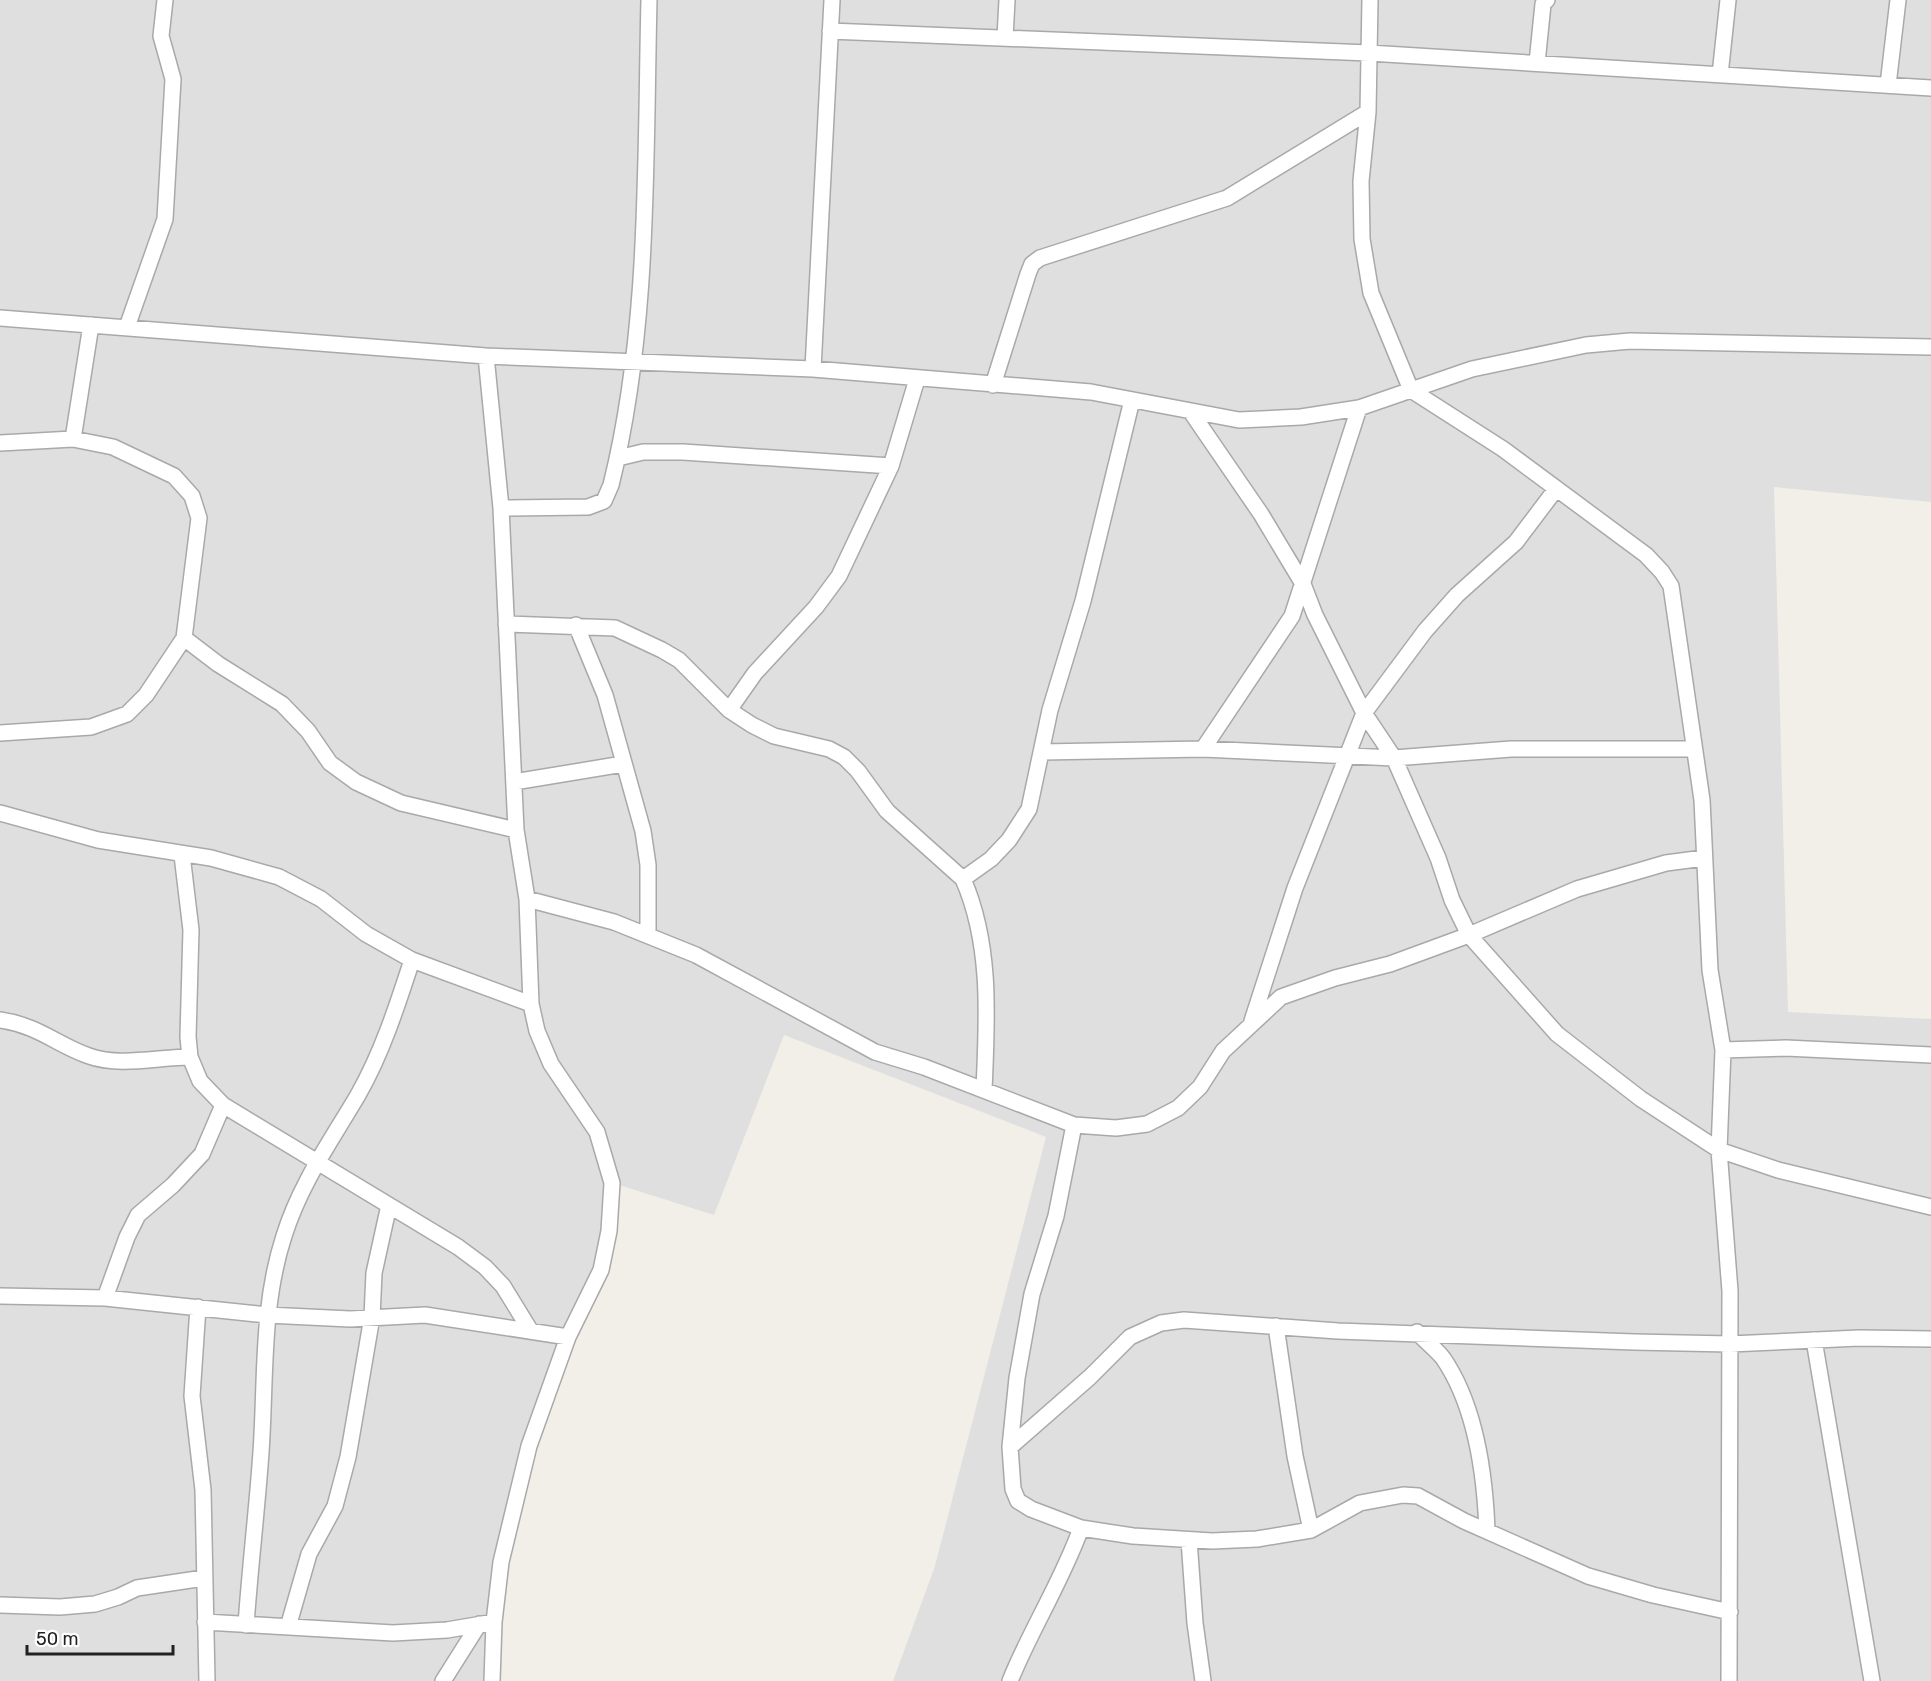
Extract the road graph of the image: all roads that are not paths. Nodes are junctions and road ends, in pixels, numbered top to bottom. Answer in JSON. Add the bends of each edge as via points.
{"nodes":[{"id":1,"x":165,"y":0,"type":"edge"},
{"id":2,"x":648,"y":0,"type":"edge"},
{"id":3,"x":832,"y":0,"type":"edge"},
{"id":4,"x":1007,"y":0,"type":"edge"},
{"id":5,"x":1370,"y":0,"type":"edge"},
{"id":6,"x":1728,"y":0,"type":"edge"},
{"id":7,"x":1898,"y":0,"type":"edge"},
{"id":8,"x":1544,"y":1,"type":"edge"},
{"id":9,"x":830,"y":31,"type":"junction"},
{"id":10,"x":1005,"y":38,"type":"junction"},
{"id":11,"x":1369,"y":53,"type":"junction"},
{"id":12,"x":1537,"y":63,"type":"junction"},
{"id":13,"x":1720,"y":75,"type":"junction"},
{"id":14,"x":1888,"y":85,"type":"junction"},
{"id":15,"x":1931,"y":88,"type":"edge"},
{"id":16,"x":1368,"y":112,"type":"junction"},
{"id":17,"x":0,"y":318,"type":"edge"},
{"id":18,"x":91,"y":325,"type":"junction"},
{"id":19,"x":127,"y":327,"type":"junction"},
{"id":20,"x":1931,"y":347,"type":"edge"},
{"id":21,"x":486,"y":356,"type":"junction"},
{"id":22,"x":633,"y":362,"type":"junction"},
{"id":23,"x":813,"y":369,"type":"junction"},
{"id":24,"x":917,"y":379,"type":"junction"},
{"id":25,"x":993,"y":385,"type":"junction"},
{"id":26,"x":1411,"y":390,"type":"junction"},
{"id":27,"x":1132,"y":400,"type":"junction"},
{"id":28,"x":1359,"y":408,"type":"junction"},
{"id":29,"x":1191,"y":412,"type":"junction"},
{"id":30,"x":73,"y":439,"type":"junction"},
{"id":31,"x":0,"y":443,"type":"edge"},
{"id":32,"x":618,"y":458,"type":"junction"},
{"id":33,"x":891,"y":466,"type":"junction"},
{"id":34,"x":1556,"y":489,"type":"junction"},
{"id":35,"x":501,"y":508,"type":"junction"},
{"id":36,"x":1304,"y":585,"type":"junction"},
{"id":37,"x":506,"y":624,"type":"junction"},
{"id":38,"x":576,"y":625,"type":"junction"},
{"id":39,"x":184,"y":638,"type":"junction"},
{"id":40,"x":729,"y":710,"type":"junction"},
{"id":41,"x":1364,"y":712,"type":"junction"},
{"id":42,"x":0,"y":733,"type":"edge"},
{"id":43,"x":1203,"y":749,"type":"junction"},
{"id":44,"x":1693,"y":749,"type":"junction"},
{"id":45,"x":1042,"y":752,"type":"junction"},
{"id":46,"x":1347,"y":754,"type":"junction"},
{"id":47,"x":1394,"y":758,"type":"junction"},
{"id":48,"x":623,"y":764,"type":"junction"},
{"id":49,"x":514,"y":782,"type":"junction"},
{"id":50,"x":0,"y":813,"type":"edge"},
{"id":51,"x":516,"y":830,"type":"junction"},
{"id":52,"x":182,"y":855,"type":"junction"},
{"id":53,"x":1704,"y":858,"type":"junction"},
{"id":54,"x":963,"y":879,"type":"junction"},
{"id":55,"x":527,"y":899,"type":"junction"},
{"id":56,"x":1469,"y":934,"type":"junction"},
{"id":57,"x":648,"y":935,"type":"junction"},
{"id":58,"x":412,"y":960,"type":"junction"},
{"id":59,"x":531,"y":1004,"type":"junction"},
{"id":60,"x":0,"y":1020,"type":"edge"},
{"id":61,"x":1252,"y":1022,"type":"junction"},
{"id":62,"x":1723,"y":1050,"type":"junction"},
{"id":63,"x":1931,"y":1055,"type":"edge"},
{"id":64,"x":190,"y":1056,"type":"junction"},
{"id":65,"x":984,"y":1090,"type":"junction"},
{"id":66,"x":223,"y":1105,"type":"junction"},
{"id":67,"x":1074,"y":1125,"type":"junction"},
{"id":68,"x":1719,"y":1150,"type":"junction"},
{"id":69,"x":315,"y":1162,"type":"junction"},
{"id":70,"x":389,"y":1205,"type":"junction"},
{"id":71,"x":1931,"y":1207,"type":"edge"},
{"id":72,"x":0,"y":1296,"type":"edge"},
{"id":73,"x":105,"y":1298,"type":"junction"},
{"id":74,"x":198,"y":1307,"type":"junction"},
{"id":75,"x":267,"y":1315,"type":"junction"},
{"id":76,"x":372,"y":1317,"type":"junction"},
{"id":77,"x":1276,"y":1326,"type":"junction"},
{"id":78,"x":530,"y":1330,"type":"junction"},
{"id":79,"x":1417,"y":1332,"type":"junction"},
{"id":80,"x":568,"y":1337,"type":"junction"},
{"id":81,"x":1931,"y":1339,"type":"edge"},
{"id":82,"x":1814,"y":1340,"type":"junction"},
{"id":83,"x":1730,"y":1344,"type":"junction"},
{"id":84,"x":1010,"y":1448,"type":"junction"},
{"id":85,"x":1081,"y":1528,"type":"junction"},
{"id":86,"x":1311,"y":1530,"type":"junction"},
{"id":87,"x":1487,"y":1531,"type":"junction"},
{"id":88,"x":1189,"y":1540,"type":"junction"},
{"id":89,"x":204,"y":1578,"type":"junction"},
{"id":90,"x":0,"y":1605,"type":"edge"},
{"id":91,"x":1730,"y":1612,"type":"junction"},
{"id":92,"x":205,"y":1622,"type":"junction"},
{"id":93,"x":487,"y":1623,"type":"junction"},
{"id":94,"x":246,"y":1625,"type":"junction"},
{"id":95,"x":288,"y":1627,"type":"junction"},
{"id":96,"x":207,"y":1681,"type":"edge"},
{"id":97,"x":443,"y":1681,"type":"edge"},
{"id":98,"x":492,"y":1681,"type":"edge"},
{"id":99,"x":1010,"y":1681,"type":"edge"},
{"id":100,"x":1203,"y":1681,"type":"edge"},
{"id":101,"x":1729,"y":1681,"type":"edge"},
{"id":102,"x":1872,"y":1681,"type":"edge"}],
"edges":[{"from":1,"to":19,"type":"street","via":[[161,36],[173,79],[165,219]]},
{"from":2,"to":22,"type":"street","via":[[641,253]]},
{"from":3,"to":9,"type":"street"},
{"from":4,"to":10,"type":"street"},
{"from":5,"to":11,"type":"street"},
{"from":6,"to":13,"type":"street"},
{"from":7,"to":14,"type":"street"},
{"from":8,"to":12,"type":"street"},
{"from":9,"to":10,"type":"street"},
{"from":9,"to":23,"type":"street"},
{"from":10,"to":11,"type":"street"},
{"from":11,"to":12,"type":"street"},
{"from":11,"to":16,"type":"street"},
{"from":12,"to":13,"type":"street"},
{"from":13,"to":14,"type":"street"},
{"from":14,"to":15,"type":"street"},
{"from":16,"to":25,"type":"street","via":[[1227,198],[1040,258],[1028,274]]},
{"from":16,"to":26,"type":"street","via":[[1361,181],[1362,239],[1371,293]]},
{"from":17,"to":18,"type":"street"},
{"from":18,"to":19,"type":"street"},
{"from":18,"to":30,"type":"street"},
{"from":19,"to":21,"type":"street"},
{"from":20,"to":26,"type":"street","via":[[1630,341],[1586,345],[1472,369]]},
{"from":21,"to":22,"type":"street"},
{"from":21,"to":35,"type":"street"},
{"from":22,"to":23,"type":"street"},
{"from":22,"to":32,"type":"street"},
{"from":23,"to":24,"type":"street"},
{"from":24,"to":25,"type":"street"},
{"from":24,"to":33,"type":"street"},
{"from":25,"to":27,"type":"street","via":[[1091,392]]},
{"from":26,"to":28,"type":"street"},
{"from":26,"to":34,"type":"street","via":[[1503,449]]},
{"from":27,"to":29,"type":"street"},
{"from":27,"to":45,"type":"street"},
{"from":28,"to":29,"type":"street","via":[[1301,417],[1239,420]]},
{"from":28,"to":36,"type":"street"},
{"from":29,"to":36,"type":"street"},
{"from":30,"to":31,"type":"street"},
{"from":30,"to":39,"type":"street","via":[[113,447],[154,465],[174,476],[192,496],[199,518]]},
{"from":32,"to":33,"type":"street","via":[[642,452],[683,452]]},
{"from":32,"to":35,"type":"street","via":[[604,501],[588,507]]},
{"from":33,"to":40,"type":"street","via":[[838,576],[816,607],[754,673]]},
{"from":34,"to":41,"type":"street","via":[[1516,542],[1457,595],[1425,631]]},
{"from":34,"to":44,"type":"street","via":[[1646,555],[1671,586]]},
{"from":35,"to":37,"type":"street"},
{"from":36,"to":41,"type":"street"},
{"from":36,"to":43,"type":"street","via":[[1292,616]]},
{"from":37,"to":38,"type":"street"},
{"from":37,"to":49,"type":"street"},
{"from":38,"to":40,"type":"street","via":[[615,628],[662,650],[679,660]]},
{"from":38,"to":48,"type":"street","via":[[605,695]]},
{"from":39,"to":42,"type":"street","via":[[146,695],[127,714],[91,727]]},
{"from":39,"to":51,"type":"street","via":[[282,704],[330,762],[356,782],[402,804]]},
{"from":40,"to":54,"type":"street","via":[[774,736],[829,749],[844,757],[887,811]]},
{"from":41,"to":46,"type":"street"},
{"from":41,"to":47,"type":"street"},
{"from":43,"to":45,"type":"street"},
{"from":43,"to":46,"type":"street"},
{"from":44,"to":47,"type":"street","via":[[1511,749]]},
{"from":44,"to":53,"type":"street","via":[[1702,800]]},
{"from":45,"to":54,"type":"street","via":[[1029,809],[1009,840]]},
{"from":46,"to":47,"type":"street"},
{"from":46,"to":61,"type":"street","via":[[1295,888]]},
{"from":47,"to":56,"type":"street"},
{"from":48,"to":49,"type":"street"},
{"from":48,"to":57,"type":"street","via":[[643,831],[648,865]]},
{"from":49,"to":51,"type":"street"},
{"from":50,"to":52,"type":"street","via":[[98,840]]},
{"from":51,"to":55,"type":"street"},
{"from":52,"to":58,"type":"street","via":[[242,865],[279,877],[321,899],[366,934]]},
{"from":52,"to":64,"type":"street","via":[[191,930]]},
{"from":53,"to":56,"type":"street","via":[[1666,863],[1577,889]]},
{"from":53,"to":62,"type":"street","via":[[1710,970]]},
{"from":54,"to":65,"type":"street","via":[[979,927],[987,1002]]},
{"from":55,"to":57,"type":"street"},
{"from":55,"to":59,"type":"street"},
{"from":56,"to":61,"type":"street","via":[[1390,964],[1281,997]]},
{"from":56,"to":68,"type":"street","via":[[1557,1034],[1641,1099]]},
{"from":57,"to":65,"type":"street","via":[[696,955],[875,1052]]},
{"from":58,"to":59,"type":"street"},
{"from":58,"to":69,"type":"street","via":[[374,1064]]},
{"from":59,"to":80,"type":"street","via":[[550,1065],[597,1132],[612,1183],[609,1231],[601,1270]]},
{"from":60,"to":64,"type":"street","via":[[46,1033],[90,1057],[107,1060]]},
{"from":61,"to":67,"type":"street","via":[[1223,1051],[1200,1087],[1178,1108],[1147,1124],[1116,1128]]},
{"from":62,"to":63,"type":"street","via":[[1786,1048]]},
{"from":62,"to":68,"type":"street"},
{"from":64,"to":66,"type":"street","via":[[200,1082]]},
{"from":65,"to":67,"type":"street"},
{"from":66,"to":69,"type":"street"},
{"from":66,"to":73,"type":"street","via":[[202,1154],[138,1215]]},
{"from":67,"to":84,"type":"street","via":[[1056,1216],[1032,1294]]},
{"from":68,"to":71,"type":"street","via":[[1778,1170]]},
{"from":68,"to":83,"type":"street","via":[[1730,1291]]},
{"from":69,"to":70,"type":"street"},
{"from":69,"to":75,"type":"street","via":[[284,1234]]},
{"from":70,"to":76,"type":"street","via":[[374,1273]]},
{"from":70,"to":78,"type":"street","via":[[485,1267],[503,1286]]},
{"from":72,"to":73,"type":"street"},
{"from":73,"to":74,"type":"street"},
{"from":74,"to":75,"type":"street"},
{"from":74,"to":89,"type":"street","via":[[192,1395],[203,1490]]},
{"from":75,"to":76,"type":"street"},
{"from":75,"to":94,"type":"street","via":[[261,1452]]},
{"from":76,"to":78,"type":"street","via":[[425,1315]]},
{"from":76,"to":95,"type":"street","via":[[348,1457],[335,1506],[309,1554]]},
{"from":77,"to":79,"type":"street"},
{"from":77,"to":84,"type":"street","via":[[1184,1320],[1161,1323],[1130,1337]]},
{"from":77,"to":86,"type":"street","via":[[1295,1456]]},
{"from":78,"to":80,"type":"street"},
{"from":79,"to":83,"type":"street"},
{"from":79,"to":87,"type":"street","via":[[1442,1357],[1458,1386],[1486,1484]]},
{"from":80,"to":93,"type":"street","via":[[529,1446]]},
{"from":81,"to":82,"type":"street"},
{"from":82,"to":83,"type":"street"},
{"from":82,"to":102,"type":"street"},
{"from":83,"to":91,"type":"street"},
{"from":84,"to":85,"type":"street","via":[[1013,1489],[1018,1501]]},
{"from":85,"to":88,"type":"street"},
{"from":85,"to":99,"type":"street","via":[[1068,1564]]},
{"from":86,"to":87,"type":"street","via":[[1360,1503],[1403,1495],[1418,1496]]},
{"from":86,"to":88,"type":"street","via":[[1257,1539]]},
{"from":87,"to":91,"type":"street","via":[[1588,1576]]},
{"from":88,"to":100,"type":"street"},
{"from":89,"to":90,"type":"street","via":[[137,1588],[95,1604]]},
{"from":89,"to":92,"type":"street"},
{"from":91,"to":101,"type":"street"},
{"from":92,"to":94,"type":"street"},
{"from":92,"to":96,"type":"street"},
{"from":93,"to":95,"type":"street","via":[[393,1633]]},
{"from":93,"to":97,"type":"street"},
{"from":93,"to":98,"type":"street"},
{"from":94,"to":95,"type":"street"}]}
